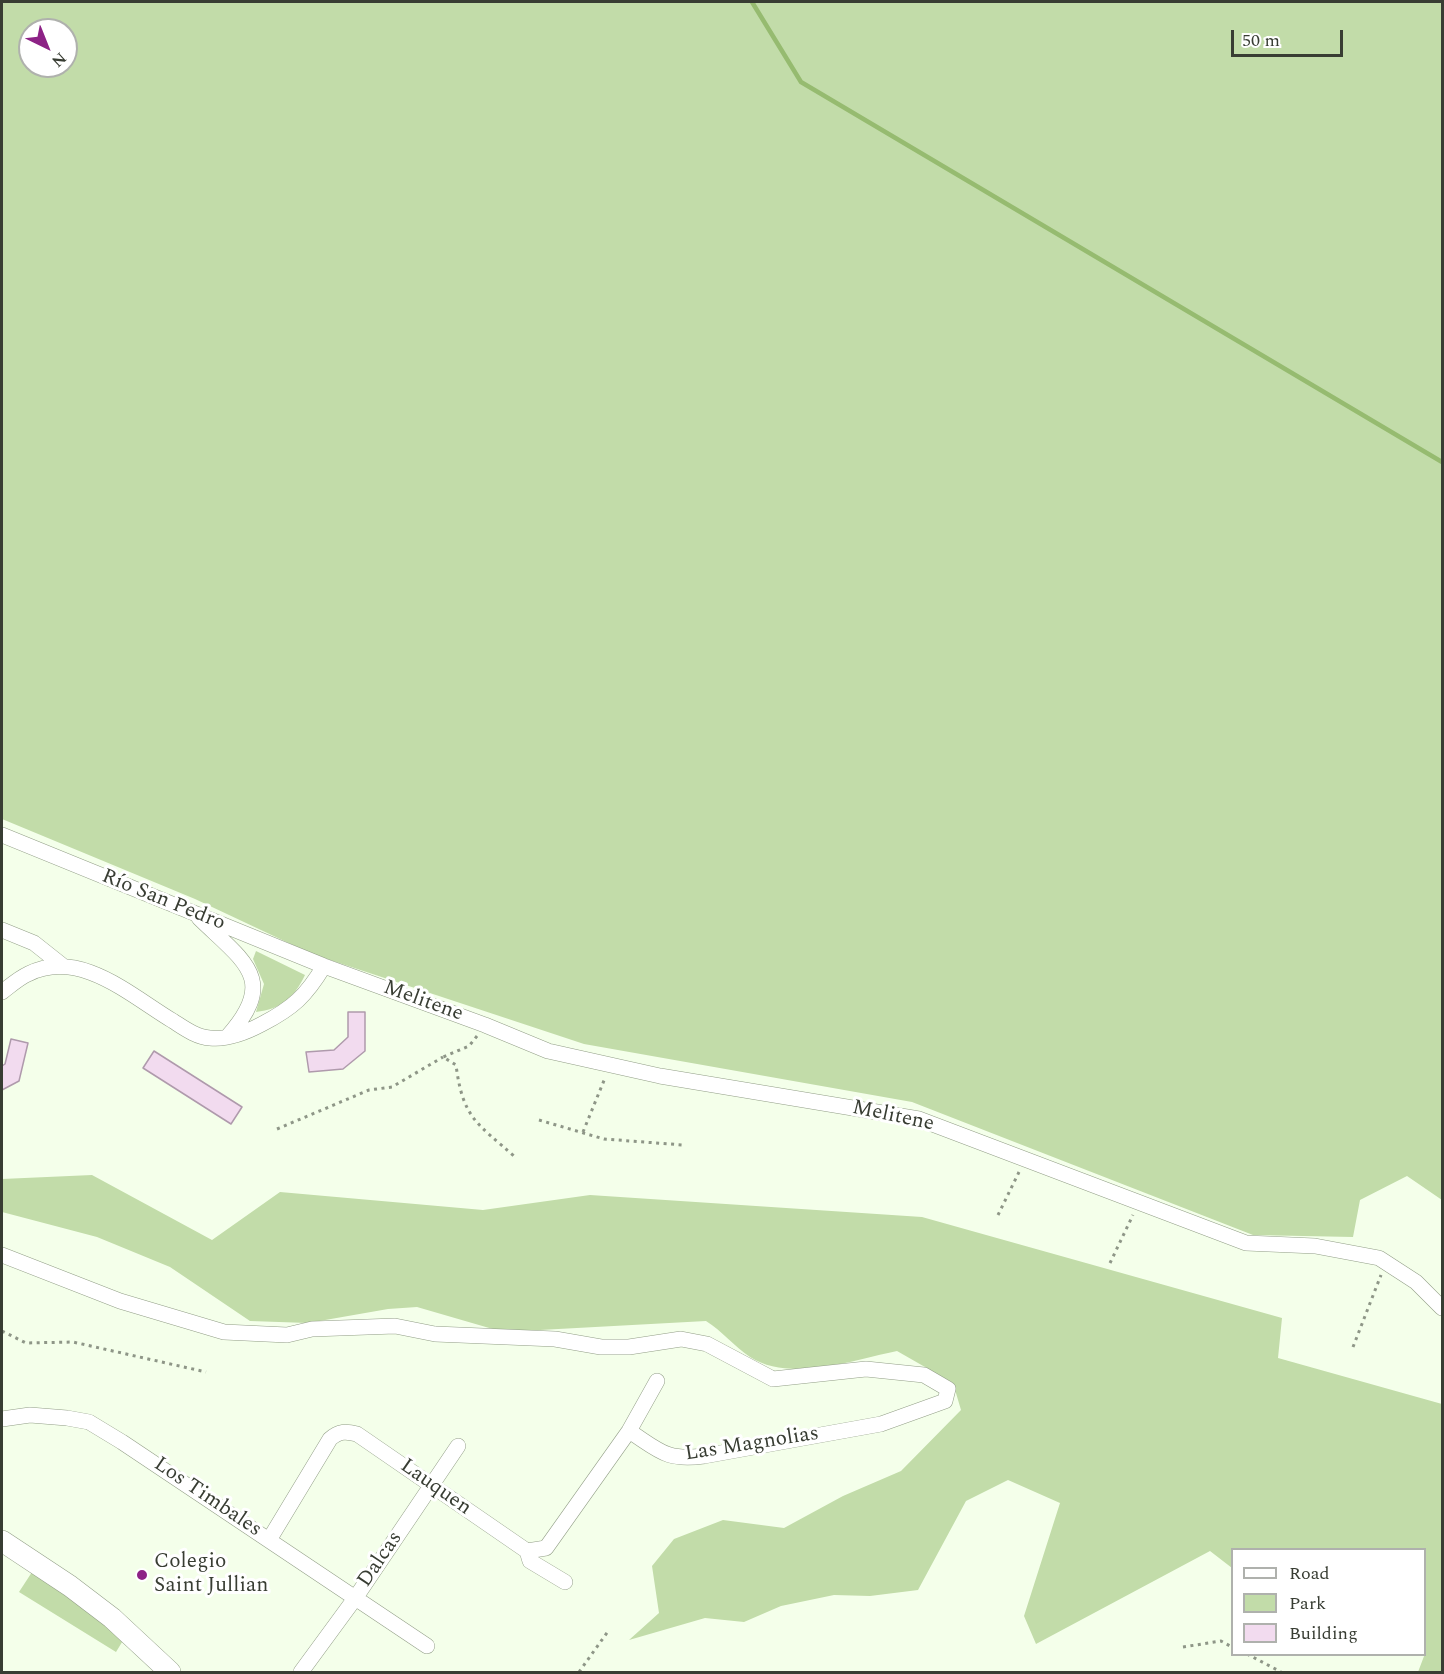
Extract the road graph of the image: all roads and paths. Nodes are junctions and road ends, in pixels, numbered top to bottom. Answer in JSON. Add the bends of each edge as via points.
{"nodes":[{"id":1,"x":2,"y":835,"type":"edge"},
{"id":2,"x":194,"y":914,"type":"junction"},
{"id":3,"x":2,"y":930,"type":"edge"},
{"id":4,"x":63,"y":966,"type":"junction"},
{"id":5,"x":324,"y":966,"type":"junction"},
{"id":6,"x":2,"y":992,"type":"edge"},
{"id":7,"x":485,"y":1025,"type":"junction"},
{"id":8,"x":228,"y":1036,"type":"junction"},
{"id":9,"x":443,"y":1057,"type":"junction"},
{"id":10,"x":610,"y":1065,"type":"junction"},
{"id":11,"x":539,"y":1120,"type":"dead end"},
{"id":12,"x":277,"y":1129,"type":"dead end"},
{"id":13,"x":583,"y":1132,"type":"junction"},
{"id":14,"x":683,"y":1145,"type":"dead end"},
{"id":15,"x":515,"y":1157,"type":"dead end"},
{"id":16,"x":1025,"y":1160,"type":"junction"},
{"id":17,"x":1140,"y":1203,"type":"junction"},
{"id":18,"x":998,"y":1215,"type":"dead end"},
{"id":19,"x":2,"y":1256,"type":"edge"},
{"id":20,"x":1386,"y":1262,"type":"junction"},
{"id":21,"x":1110,"y":1263,"type":"dead end"},
{"id":22,"x":1443,"y":1308,"type":"edge"},
{"id":23,"x":2,"y":1331,"type":"edge"},
{"id":24,"x":1353,"y":1347,"type":"dead end"},
{"id":25,"x":206,"y":1372,"type":"dead end"},
{"id":26,"x":657,"y":1381,"type":"dead end"},
{"id":27,"x":2,"y":1419,"type":"edge"},
{"id":28,"x":629,"y":1431,"type":"junction"},
{"id":29,"x":458,"y":1446,"type":"dead end"},
{"id":30,"x":432,"y":1485,"type":"junction"},
{"id":31,"x":269,"y":1540,"type":"junction"},
{"id":32,"x":2,"y":1541,"type":"edge"},
{"id":33,"x":527,"y":1551,"type":"junction"},
{"id":34,"x":565,"y":1582,"type":"dead end"},
{"id":35,"x":356,"y":1597,"type":"junction"},
{"id":36,"x":609,"y":1630,"type":"dead end"},
{"id":37,"x":427,"y":1646,"type":"dead end"},
{"id":38,"x":1231,"y":1646,"type":"edge"},
{"id":39,"x":1183,"y":1647,"type":"dead end"},
{"id":40,"x":1251,"y":1656,"type":"edge"},
{"id":41,"x":170,"y":1672,"type":"edge"},
{"id":42,"x":301,"y":1672,"type":"edge"},
{"id":43,"x":579,"y":1672,"type":"edge"},
{"id":44,"x":1281,"y":1672,"type":"edge"}],
"edges":[{"from":1,"to":2,"type":"street","name":"Río San Pedro"},
{"from":2,"to":5,"type":"street","name":"Río San Pedro"},
{"from":2,"to":8,"type":"street","via":[[239,957],[251,974],[255,989],[251,1007]]},
{"from":3,"to":4,"type":"street","via":[[34,943]]},
{"from":4,"to":6,"type":"street","via":[[27,974]]},
{"from":4,"to":8,"type":"street","via":[[96,974],[200,1036]]},
{"from":5,"to":7,"type":"street","name":"Melitene"},
{"from":5,"to":8,"type":"street","via":[[308,992],[289,1010],[249,1031]]},
{"from":7,"to":9,"type":"path","via":[[469,1046]]},
{"from":7,"to":10,"type":"street","name":"Melitene","via":[[548,1051]]},
{"from":9,"to":12,"type":"path","via":[[392,1087],[369,1090]]},
{"from":9,"to":15,"type":"path","via":[[456,1065],[470,1117]]},
{"from":10,"to":13,"type":"path"},
{"from":10,"to":16,"type":"street","name":"Melitene","via":[[919,1119]]},
{"from":11,"to":13,"type":"path"},
{"from":13,"to":14,"type":"path","via":[[604,1139]]},
{"from":16,"to":17,"type":"street","name":"Melitene"},
{"from":16,"to":18,"type":"path"},
{"from":17,"to":20,"type":"street","name":"Melitene","via":[[1246,1243],[1315,1246]]},
{"from":17,"to":21,"type":"path"},
{"from":19,"to":28,"type":"street","name":"Las Magnolias","via":[[120,1301],[224,1332],[287,1335],[312,1329],[395,1326],[435,1334],[555,1339],[601,1347],[681,1339],[707,1344],[773,1379],[866,1369],[924,1375],[948,1389],[945,1401],[880,1424],[684,1458],[668,1456]]},
{"from":20,"to":22,"type":"street","name":"Melitene","via":[[1416,1282]]},
{"from":20,"to":24,"type":"path"},
{"from":23,"to":25,"type":"path","via":[[26,1342],[73,1341]]},
{"from":26,"to":28,"type":"street"},
{"from":27,"to":31,"type":"street","name":"Los Timbales","via":[[30,1415],[89,1422]]},
{"from":28,"to":33,"type":"street","via":[[546,1548]]},
{"from":29,"to":30,"type":"street","name":"Dalcas"},
{"from":30,"to":31,"type":"street","name":"Lauquen","via":[[357,1434],[341,1432],[330,1439]]},
{"from":30,"to":33,"type":"street","name":"Lauquen"},
{"from":30,"to":35,"type":"street","name":"Dalcas"},
{"from":31,"to":35,"type":"street","name":"Los Timbales"},
{"from":32,"to":41,"type":"street","via":[[112,1618]]},
{"from":33,"to":34,"type":"street","name":"Lauquen","via":[[530,1561]]},
{"from":35,"to":37,"type":"street","name":"Los Timbales"},
{"from":35,"to":42,"type":"street","name":"Dalcas"},
{"from":36,"to":43,"type":"path"},
{"from":38,"to":39,"type":"path","via":[[1221,1641]]},
{"from":40,"to":44,"type":"path"}]}
